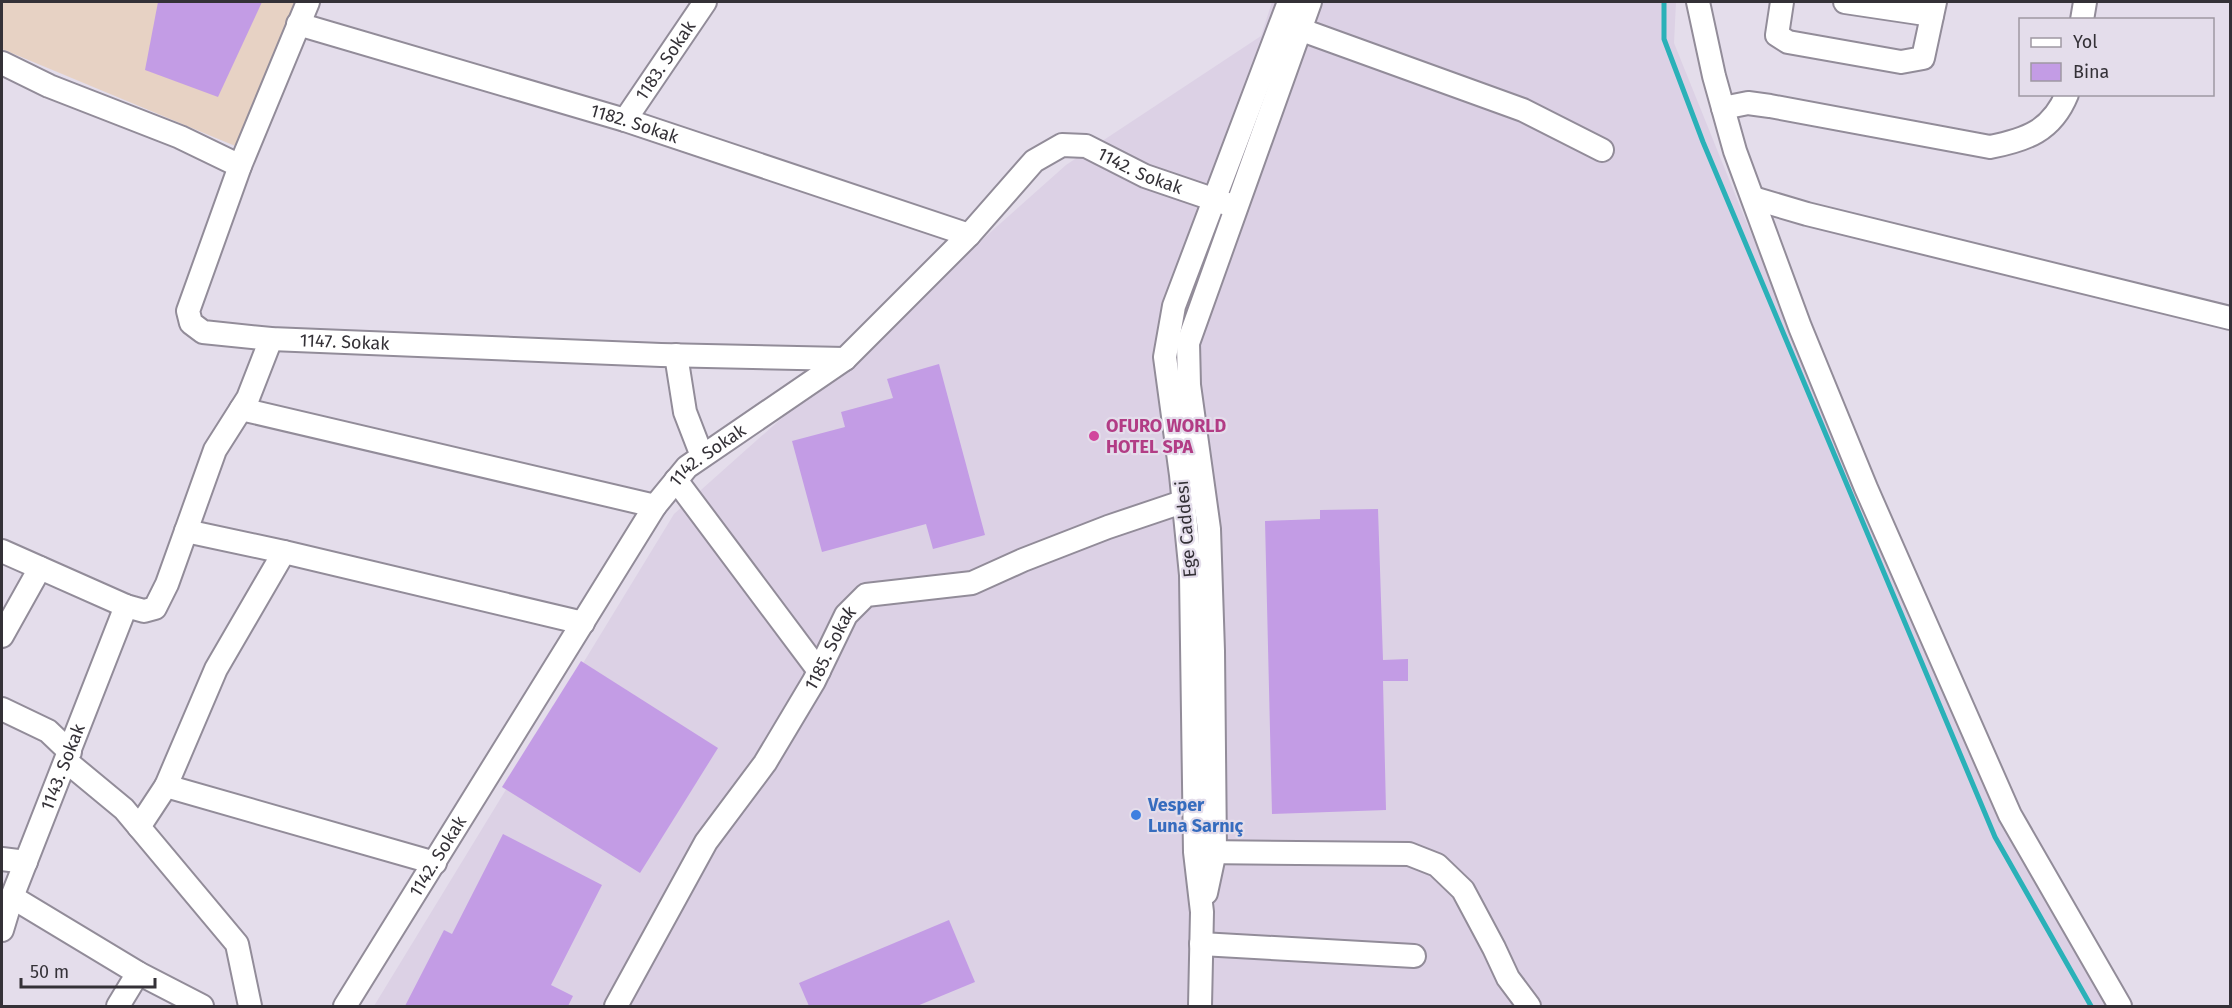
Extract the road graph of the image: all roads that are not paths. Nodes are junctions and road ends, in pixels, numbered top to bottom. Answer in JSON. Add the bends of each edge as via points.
{"nodes":[{"id":1,"x":308,"y":2,"type":"edge"},
{"id":2,"x":705,"y":2,"type":"edge"},
{"id":3,"x":1288,"y":2,"type":"edge"},
{"id":4,"x":1310,"y":2,"type":"edge"},
{"id":5,"x":1698,"y":2,"type":"edge"},
{"id":6,"x":1782,"y":2,"type":"edge"},
{"id":7,"x":1845,"y":2,"type":"edge"},
{"id":8,"x":2085,"y":2,"type":"edge"},
{"id":9,"x":1933,"y":8,"type":"edge"},
{"id":10,"x":2082,"y":18,"type":"edge"},
{"id":11,"x":298,"y":24,"type":"junction"},
{"id":12,"x":1299,"y":29,"type":"junction"},
{"id":13,"x":2,"y":63,"type":"edge"},
{"id":14,"x":2066,"y":96,"type":"edge"},
{"id":15,"x":1723,"y":108,"type":"junction"},
{"id":16,"x":626,"y":120,"type":"junction"},
{"id":17,"x":1602,"y":150,"type":"dead end"},
{"id":18,"x":240,"y":166,"type":"junction"},
{"id":19,"x":1753,"y":198,"type":"junction"},
{"id":20,"x":1214,"y":200,"type":"junction"},
{"id":21,"x":1236,"y":207,"type":"junction"},
{"id":22,"x":969,"y":235,"type":"junction"},
{"id":23,"x":2230,"y":318,"type":"edge"},
{"id":24,"x":272,"y":339,"type":"junction"},
{"id":25,"x":676,"y":355,"type":"junction"},
{"id":26,"x":845,"y":359,"type":"junction"},
{"id":27,"x":241,"y":409,"type":"junction"},
{"id":28,"x":702,"y":456,"type":"junction"},
{"id":29,"x":675,"y":480,"type":"junction"},
{"id":30,"x":1194,"y":498,"type":"junction"},
{"id":31,"x":655,"y":506,"type":"junction"},
{"id":32,"x":186,"y":531,"type":"junction"},
{"id":33,"x":2,"y":551,"type":"edge"},
{"id":34,"x":284,"y":552,"type":"junction"},
{"id":35,"x":40,"y":568,"type":"junction"},
{"id":36,"x":126,"y":606,"type":"junction"},
{"id":37,"x":583,"y":623,"type":"junction"},
{"id":38,"x":2,"y":636,"type":"edge"},
{"id":39,"x":819,"y":671,"type":"junction"},
{"id":40,"x":2,"y":709,"type":"edge"},
{"id":41,"x":68,"y":756,"type":"junction"},
{"id":42,"x":166,"y":786,"type":"junction"},
{"id":43,"x":139,"y":827,"type":"junction"},
{"id":44,"x":1205,"y":852,"type":"junction"},
{"id":45,"x":2,"y":859,"type":"edge"},
{"id":46,"x":26,"y":862,"type":"junction"},
{"id":47,"x":435,"y":863,"type":"junction"},
{"id":48,"x":12,"y":897,"type":"junction"},
{"id":49,"x":2,"y":930,"type":"edge"},
{"id":50,"x":1201,"y":944,"type":"junction"},
{"id":51,"x":1414,"y":956,"type":"dead end"},
{"id":52,"x":138,"y":973,"type":"junction"},
{"id":53,"x":118,"y":1006,"type":"edge"},
{"id":54,"x":202,"y":1006,"type":"edge"},
{"id":55,"x":250,"y":1006,"type":"edge"},
{"id":56,"x":345,"y":1006,"type":"edge"},
{"id":57,"x":616,"y":1006,"type":"edge"},
{"id":58,"x":1200,"y":1006,"type":"edge"},
{"id":59,"x":1529,"y":1006,"type":"edge"},
{"id":60,"x":2120,"y":1006,"type":"edge"}],
"edges":[{"from":1,"to":11,"type":"street","name":"1147. Sokak"},
{"from":2,"to":16,"type":"street","name":"1183. Sokak"},
{"from":3,"to":20,"type":"street","name":"Ege Caddesi"},
{"from":4,"to":12,"type":"street"},
{"from":5,"to":15,"type":"street"},
{"from":6,"to":9,"type":"street","via":[[1777,35],[1788,42],[1901,62],[1923,58]]},
{"from":7,"to":9,"type":"street"},
{"from":8,"to":10,"type":"street"},
{"from":11,"to":16,"type":"street","name":"1182. Sokak"},
{"from":11,"to":18,"type":"street","name":"1147. Sokak"},
{"from":12,"to":17,"type":"street","via":[[1523,110]]},
{"from":12,"to":21,"type":"street"},
{"from":13,"to":18,"type":"street","via":[[50,86],[180,136]]},
{"from":14,"to":15,"type":"street","via":[[2046,127],[2017,142],[1990,147],[1748,103]]},
{"from":15,"to":19,"type":"street"},
{"from":16,"to":22,"type":"street","name":"1182. Sokak"},
{"from":18,"to":24,"type":"street","name":"1147. Sokak","via":[[188,311],[191,323],[203,332]]},
{"from":19,"to":23,"type":"street"},
{"from":19,"to":60,"type":"street","via":[[1800,327],[1866,488],[2010,815]]},
{"from":20,"to":21,"type":"street","name":"1142. Sokak"},
{"from":20,"to":22,"type":"street","name":"1142. Sokak","via":[[1145,176],[1086,146],[1062,145],[1034,161]]},
{"from":20,"to":30,"type":"street","name":"Ege Caddesi","via":[[1174,306],[1165,357]]},
{"from":21,"to":30,"type":"street","via":[[1188,343]]},
{"from":22,"to":26,"type":"street","name":"1142. Sokak"},
{"from":24,"to":25,"type":"street","name":"1147. Sokak"},
{"from":24,"to":27,"type":"street"},
{"from":25,"to":26,"type":"street","name":"1147. Sokak"},
{"from":25,"to":28,"type":"street","via":[[685,412]]},
{"from":26,"to":28,"type":"street","name":"1142. Sokak"},
{"from":27,"to":31,"type":"street"},
{"from":27,"to":32,"type":"street","via":[[215,450]]},
{"from":28,"to":29,"type":"street","name":"1142. Sokak"},
{"from":29,"to":31,"type":"street","name":"1142. Sokak"},
{"from":29,"to":39,"type":"street"},
{"from":30,"to":39,"type":"street","name":"1185. Sokak","via":[[1108,527],[972,584],[866,595],[846,615]]},
{"from":30,"to":44,"type":"street","via":[[1209,529],[1212,629]]},
{"from":31,"to":37,"type":"street","name":"1142. Sokak"},
{"from":32,"to":34,"type":"street"},
{"from":32,"to":36,"type":"street","via":[[155,608],[144,611]]},
{"from":33,"to":35,"type":"street"},
{"from":34,"to":37,"type":"street"},
{"from":34,"to":42,"type":"street","via":[[216,669]]},
{"from":35,"to":36,"type":"street"},
{"from":35,"to":38,"type":"street"},
{"from":36,"to":41,"type":"street","name":"1143. Sokak"},
{"from":37,"to":47,"type":"street","name":"1142. Sokak"},
{"from":39,"to":57,"type":"street","name":"1185. Sokak","via":[[765,763],[706,843]]},
{"from":40,"to":41,"type":"street","via":[[48,731]]},
{"from":41,"to":43,"type":"street"},
{"from":41,"to":46,"type":"street","name":"1143. Sokak"},
{"from":42,"to":43,"type":"street"},
{"from":42,"to":47,"type":"street"},
{"from":43,"to":55,"type":"street","via":[[237,944]]},
{"from":44,"to":50,"type":"street"},
{"from":44,"to":59,"type":"street","via":[[1410,854],[1437,865],[1463,890],[1508,978]]},
{"from":45,"to":46,"type":"street"},
{"from":46,"to":48,"type":"street","name":"1143. Sokak"},
{"from":47,"to":56,"type":"street","name":"1142. Sokak"},
{"from":48,"to":49,"type":"street","name":"1143. Sokak"},
{"from":48,"to":52,"type":"street"},
{"from":50,"to":51,"type":"street"},
{"from":50,"to":58,"type":"street"},
{"from":52,"to":53,"type":"street"},
{"from":52,"to":54,"type":"street"}]}
